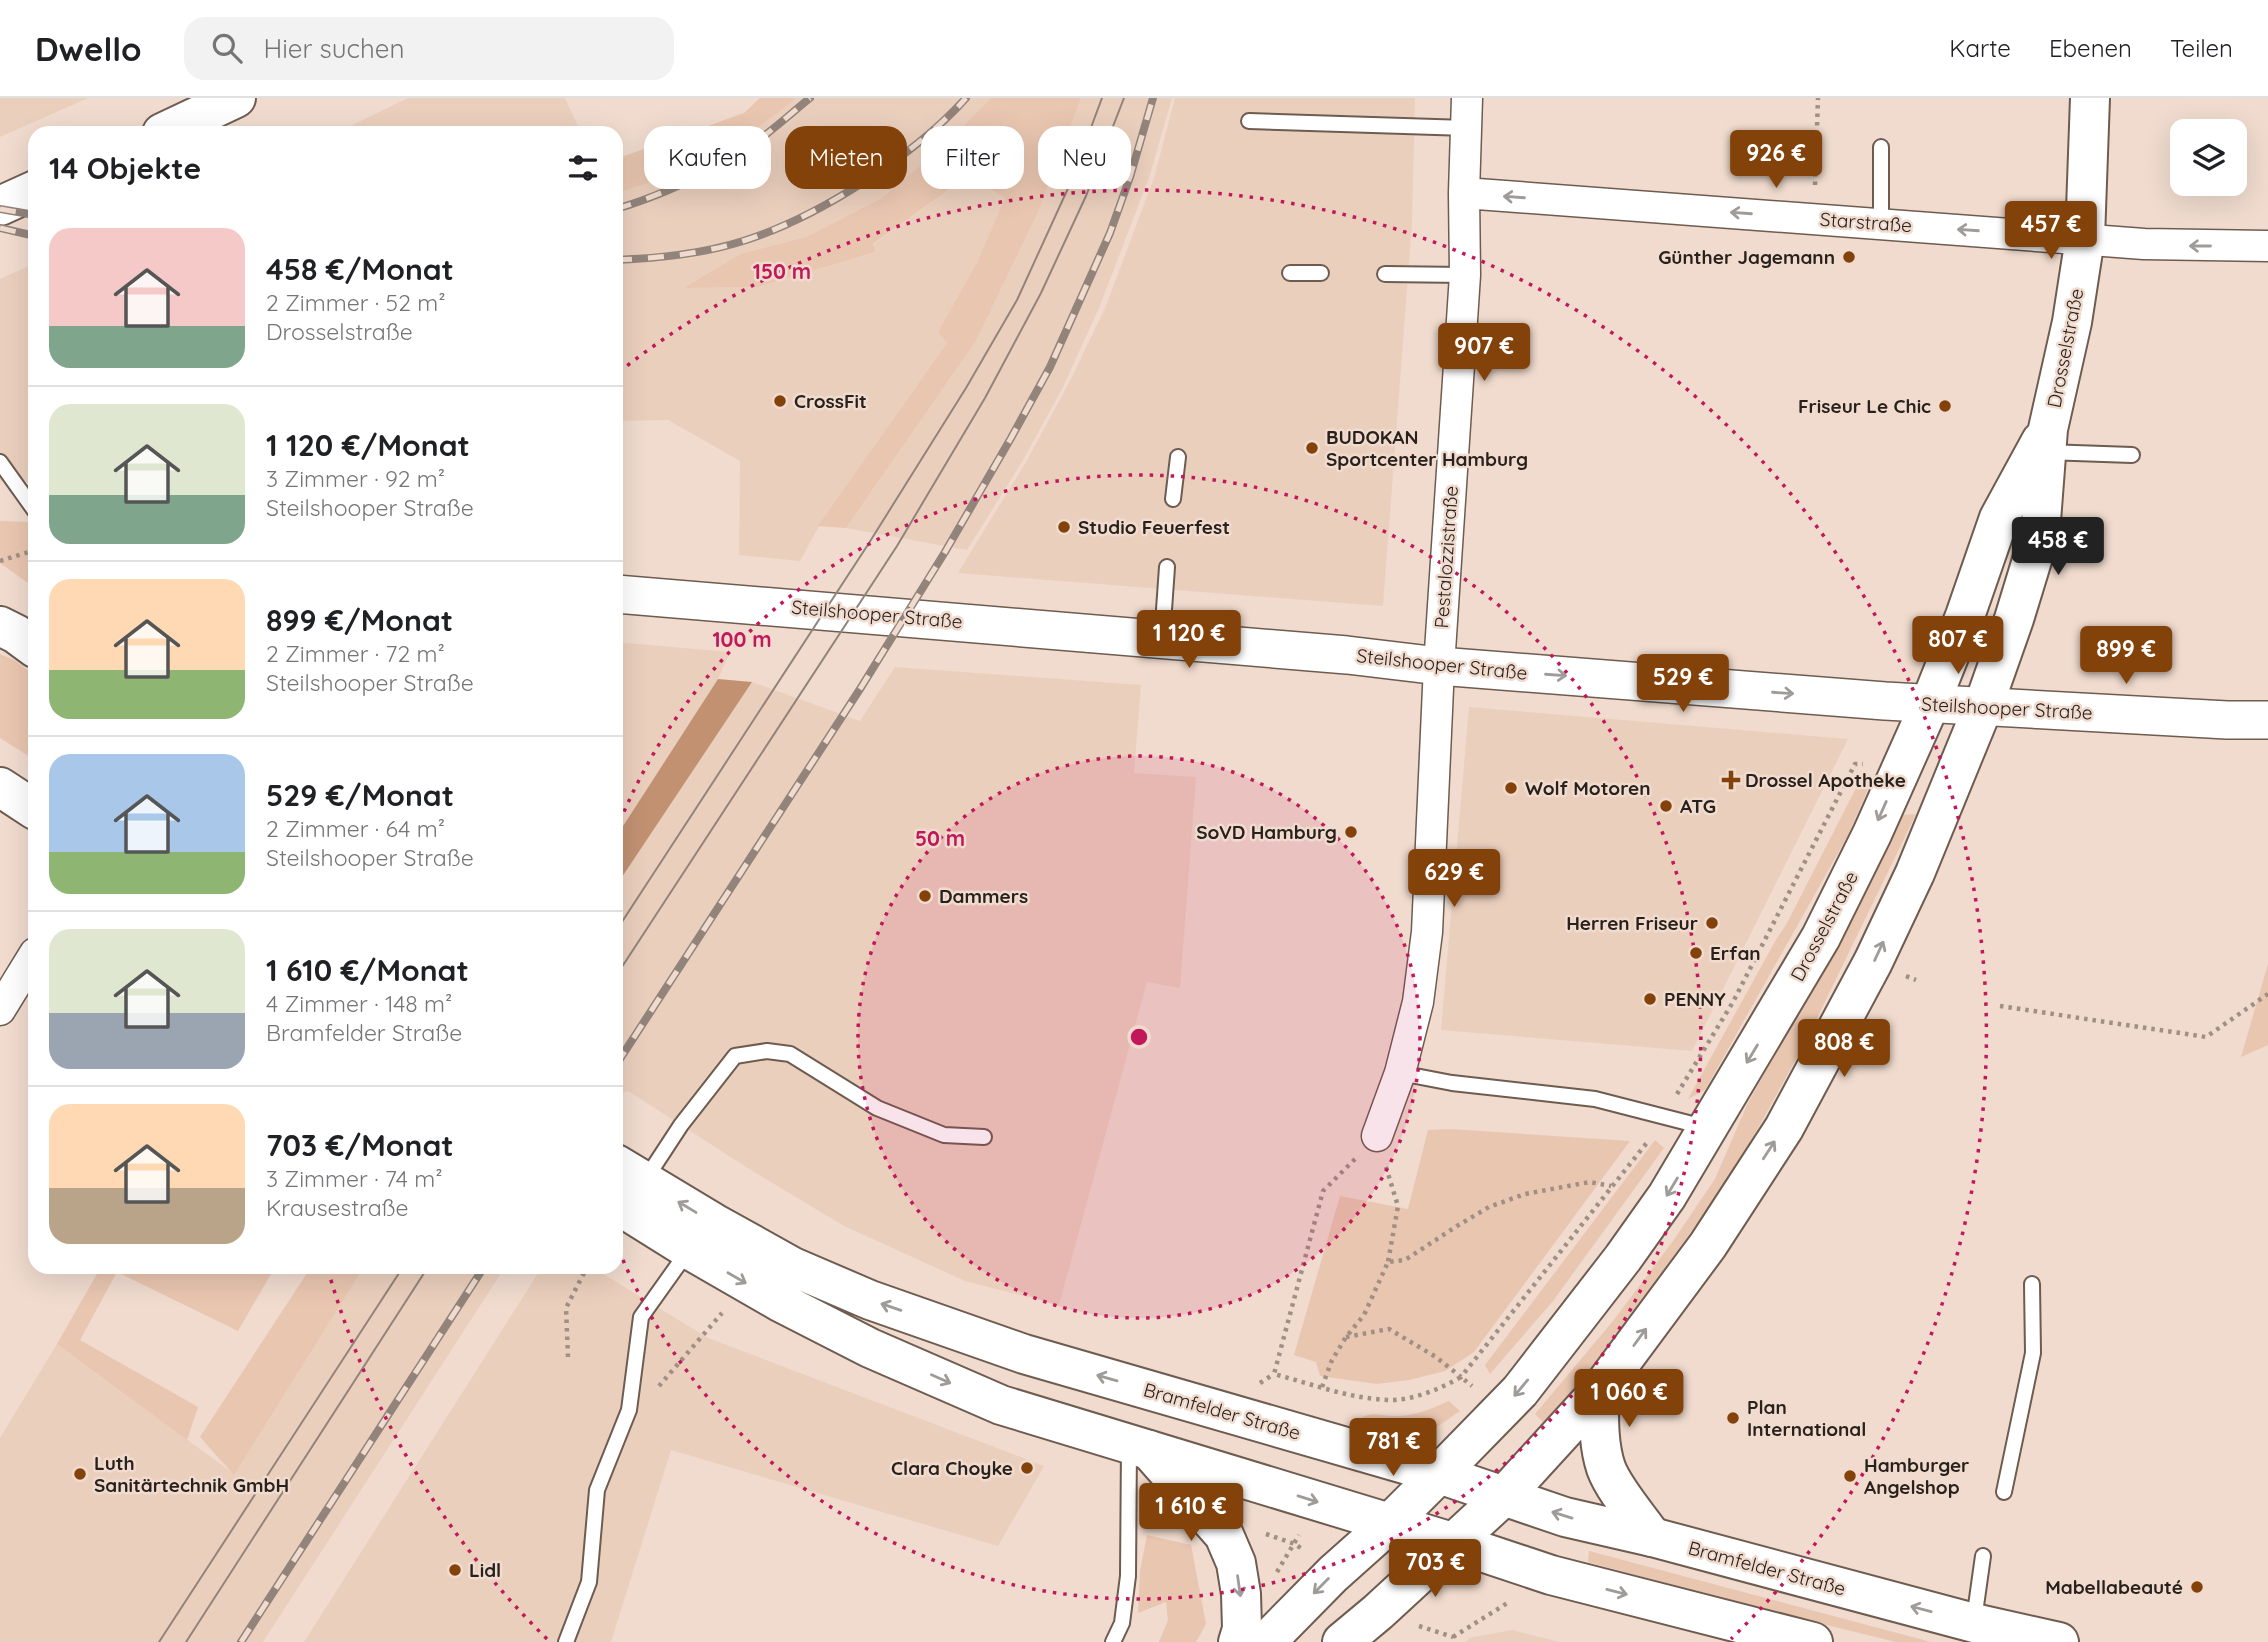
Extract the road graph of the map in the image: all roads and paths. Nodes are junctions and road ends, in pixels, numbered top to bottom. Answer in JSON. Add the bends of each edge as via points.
{"nodes":[{"id":1,"x":236,"y":98,"type":"edge"},
{"id":2,"x":1467,"y":98,"type":"edge"},
{"id":3,"x":1818,"y":98,"type":"edge"},
{"id":4,"x":2090,"y":98,"type":"edge"},
{"id":5,"x":1249,"y":121,"type":"dead end"},
{"id":6,"x":177,"y":126,"type":"edge"},
{"id":7,"x":1467,"y":128,"type":"junction"},
{"id":8,"x":1881,"y":148,"type":"dead end"},
{"id":9,"x":28,"y":193,"type":"edge"},
{"id":10,"x":1464,"y":194,"type":"junction"},
{"id":11,"x":0,"y":206,"type":"edge"},
{"id":12,"x":1814,"y":218,"type":"junction"},
{"id":13,"x":1881,"y":223,"type":"junction"},
{"id":14,"x":2085,"y":238,"type":"junction"},
{"id":15,"x":2268,"y":246,"type":"edge"},
{"id":16,"x":1290,"y":273,"type":"dead end"},
{"id":17,"x":1321,"y":273,"type":"dead end"},
{"id":18,"x":1385,"y":274,"type":"dead end"},
{"id":19,"x":1465,"y":275,"type":"junction"},
{"id":20,"x":2047,"y":441,"type":"junction"},
{"id":21,"x":2132,"y":455,"type":"dead end"},
{"id":22,"x":1178,"y":457,"type":"dead end"},
{"id":23,"x":0,"y":462,"type":"edge"},
{"id":24,"x":1173,"y":499,"type":"dead end"},
{"id":25,"x":28,"y":501,"type":"edge"},
{"id":26,"x":28,"y":552,"type":"edge"},
{"id":27,"x":0,"y":561,"type":"edge"},
{"id":28,"x":1167,"y":567,"type":"dead end"},
{"id":29,"x":623,"y":595,"type":"edge"},
{"id":30,"x":0,"y":626,"type":"edge"},
{"id":31,"x":1162,"y":639,"type":"junction"},
{"id":32,"x":28,"y":643,"type":"edge"},
{"id":33,"x":1439,"y":666,"type":"junction"},
{"id":34,"x":1930,"y":704,"type":"junction"},
{"id":35,"x":1983,"y":707,"type":"junction"},
{"id":36,"x":2268,"y":720,"type":"edge"},
{"id":37,"x":1902,"y":767,"type":"junction"},
{"id":38,"x":28,"y":964,"type":"edge"},
{"id":39,"x":2268,"y":995,"type":"edge"},
{"id":40,"x":2000,"y":1006,"type":"dead end"},
{"id":41,"x":0,"y":1010,"type":"edge"},
{"id":42,"x":1400,"y":1073,"type":"junction"},
{"id":43,"x":1664,"y":1116,"type":"junction"},
{"id":44,"x":1708,"y":1129,"type":"junction"},
{"id":45,"x":1377,"y":1136,"type":"junction"},
{"id":46,"x":984,"y":1137,"type":"dead end"},
{"id":47,"x":625,"y":1183,"type":"edge"},
{"id":48,"x":1611,"y":1186,"type":"junction"},
{"id":49,"x":688,"y":1250,"type":"junction"},
{"id":50,"x":1388,"y":1262,"type":"junction"},
{"id":51,"x":583,"y":1274,"type":"edge"},
{"id":52,"x":747,"y":1283,"type":"junction"},
{"id":53,"x":2032,"y":1284,"type":"dead end"},
{"id":54,"x":1346,"y":1337,"type":"junction"},
{"id":55,"x":568,"y":1357,"type":"dead end"},
{"id":56,"x":1461,"y":1377,"type":"junction"},
{"id":57,"x":1322,"y":1387,"type":"junction"},
{"id":58,"x":1600,"y":1392,"type":"junction"},
{"id":59,"x":629,"y":1410,"type":"junction"},
{"id":60,"x":1501,"y":1411,"type":"junction"},
{"id":61,"x":1139,"y":1447,"type":"junction"},
{"id":62,"x":1439,"y":1474,"type":"junction"},
{"id":63,"x":2004,"y":1492,"type":"dead end"},
{"id":64,"x":1504,"y":1496,"type":"junction"},
{"id":65,"x":1313,"y":1501,"type":"junction"},
{"id":66,"x":1389,"y":1524,"type":"junction"},
{"id":67,"x":1652,"y":1537,"type":"junction"},
{"id":68,"x":1452,"y":1542,"type":"junction"},
{"id":69,"x":1983,"y":1556,"type":"dead end"},
{"id":70,"x":1551,"y":1575,"type":"junction"},
{"id":71,"x":1275,"y":1576,"type":"dead end"},
{"id":72,"x":1974,"y":1623,"type":"junction"},
{"id":73,"x":566,"y":1642,"type":"edge"},
{"id":74,"x":1113,"y":1642,"type":"edge"},
{"id":75,"x":1238,"y":1642,"type":"edge"},
{"id":76,"x":1266,"y":1642,"type":"edge"},
{"id":77,"x":1342,"y":1642,"type":"edge"},
{"id":78,"x":1454,"y":1642,"type":"edge"},
{"id":79,"x":1813,"y":1642,"type":"edge"},
{"id":80,"x":2059,"y":1642,"type":"edge"}],
"edges":[{"from":1,"to":6,"type":"main road"},
{"from":2,"to":7,"type":"street","name":"Pestalozzistraße"},
{"from":3,"to":12,"type":"path"},
{"from":4,"to":14,"type":"main road","name":"Drosselstraße"},
{"from":5,"to":7,"type":"lane"},
{"from":7,"to":10,"type":"street","name":"Pestalozzistraße"},
{"from":8,"to":13,"type":"lane"},
{"from":9,"to":11,"type":"main road"},
{"from":12,"to":10,"type":"street","name":"Starstraße","one_way":true},
{"from":10,"to":19,"type":"street","name":"Pestalozzistraße"},
{"from":12,"to":13,"type":"street","name":"Starstraße"},
{"from":14,"to":13,"type":"street","name":"Starstraße","one_way":true},
{"from":15,"to":14,"type":"street","name":"Starstraße","one_way":true,"via":[[2182,246]]},
{"from":14,"to":20,"type":"main road","name":"Drosselstraße"},
{"from":16,"to":17,"type":"lane"},
{"from":18,"to":19,"type":"lane"},
{"from":19,"to":33,"type":"street","name":"Pestalozzistraße"},
{"from":20,"to":21,"type":"lane"},
{"from":20,"to":34,"type":"main road","name":"Drosselstraße","via":[[1999,518]]},
{"from":20,"to":35,"type":"main road","name":"Drosselstraße","via":[[2040,534]]},
{"from":22,"to":24,"type":"lane"},
{"from":23,"to":25,"type":"lane"},
{"from":26,"to":27,"type":"path"},
{"from":28,"to":31,"type":"lane"},
{"from":29,"to":31,"type":"street","name":"Steilshooper Straße"},
{"from":30,"to":32,"type":"main road"},
{"from":31,"to":33,"type":"street","name":"Steilshooper Straße"},
{"from":33,"to":34,"type":"street","name":"Steilshooper Straße","one_way":true},
{"from":33,"to":42,"type":"street","name":"Pestalozzistraße","via":[[1427,932],[1418,1002]]},
{"from":34,"to":35,"type":"street","name":"Steilshooper Straße"},
{"from":34,"to":37,"type":"main road","name":"Drosselstraße"},
{"from":35,"to":36,"type":"street","name":"Steilshooper Straße"},
{"from":58,"to":35,"type":"main road","name":"Drosselstraße","one_way":true,"via":[[1708,1245],[1784,1128],[1874,962]]},
{"from":37,"to":43,"type":"path","via":[[1855,764],[1733,1002]]},
{"from":37,"to":44,"type":"main road","name":"Drosselstraße","one_way":true,"via":[[1821,937]]},
{"from":38,"to":41,"type":"street"},
{"from":39,"to":40,"type":"path","via":[[2206,1037]]},
{"from":42,"to":43,"type":"lane","via":[[1595,1099]]},
{"from":42,"to":45,"type":"street","name":"Pestalozzistraße"},
{"from":43,"to":44,"type":"lane"},
{"from":43,"to":48,"type":"path"},
{"from":44,"to":60,"type":"main road","name":"Drosselstraße","one_way":true,"via":[[1623,1258]]},
{"from":45,"to":50,"type":"path","via":[[1398,1206]]},
{"from":45,"to":57,"type":"path","via":[[1323,1191],[1274,1374]]},
{"from":46,"to":47,"type":"lane","via":[[944,1135],[877,1108],[790,1054],[767,1051],[735,1056],[681,1125]]},
{"from":47,"to":49,"type":"main road"},
{"from":62,"to":47,"type":"main road","name":"Bramfelder Straße","one_way":true,"via":[[1024,1354],[870,1300]]},
{"from":48,"to":50,"type":"path","via":[[1590,1182],[1525,1194],[1489,1207],[1405,1260]]},
{"from":48,"to":56,"type":"path"},
{"from":49,"to":52,"type":"main road","one_way":true},
{"from":49,"to":59,"type":"lane","via":[[642,1317]]},
{"from":50,"to":54,"type":"path","via":[[1364,1315]]},
{"from":51,"to":55,"type":"path","via":[[566,1308]]},
{"from":52,"to":59,"type":"path","via":[[649,1398]]},
{"from":52,"to":61,"type":"main road","one_way":true,"via":[[870,1348],[1001,1405]]},
{"from":53,"to":63,"type":"lane","via":[[2034,1353]]},
{"from":54,"to":56,"type":"path","via":[[1389,1329]]},
{"from":54,"to":57,"type":"path"},
{"from":56,"to":57,"type":"path","via":[[1423,1394],[1391,1400]]},
{"from":56,"to":60,"type":"path"},
{"from":58,"to":64,"type":"main road","name":"Drosselstraße"},
{"from":58,"to":67,"type":"main road","via":[[1598,1429],[1606,1470]]},
{"from":59,"to":73,"type":"lane","via":[[597,1490],[589,1582]]},
{"from":60,"to":62,"type":"main road","name":"Drosselstraße"},
{"from":61,"to":65,"type":"main road","one_way":true},
{"from":61,"to":74,"type":"lane","via":[[1122,1623]]},
{"from":61,"to":75,"type":"main road","one_way":true,"via":[[1224,1535],[1236,1563],[1241,1594]]},
{"from":62,"to":64,"type":"main road","name":"Bramfelder Straße"},
{"from":62,"to":66,"type":"main road","name":"Drosselstraße"},
{"from":67,"to":64,"type":"main road","name":"Bramfelder Straße","one_way":true,"via":[[1565,1517]]},
{"from":64,"to":68,"type":"main road","name":"Drosselstraße"},
{"from":65,"to":66,"type":"main road"},
{"from":65,"to":71,"type":"path"},
{"from":66,"to":68,"type":"main road"},
{"from":66,"to":76,"type":"main road","name":"Drosselstraße","one_way":true},
{"from":72,"to":67,"type":"main road","name":"Bramfelder Straße","one_way":true},
{"from":68,"to":70,"type":"main road"},
{"from":68,"to":77,"type":"main road","name":"Drosselstraße"},
{"from":69,"to":72,"type":"lane"},
{"from":70,"to":78,"type":"path","via":[[1454,1637]]},
{"from":70,"to":79,"type":"main road","one_way":true},
{"from":72,"to":80,"type":"main road","name":"Bramfelder Straße"}]}
